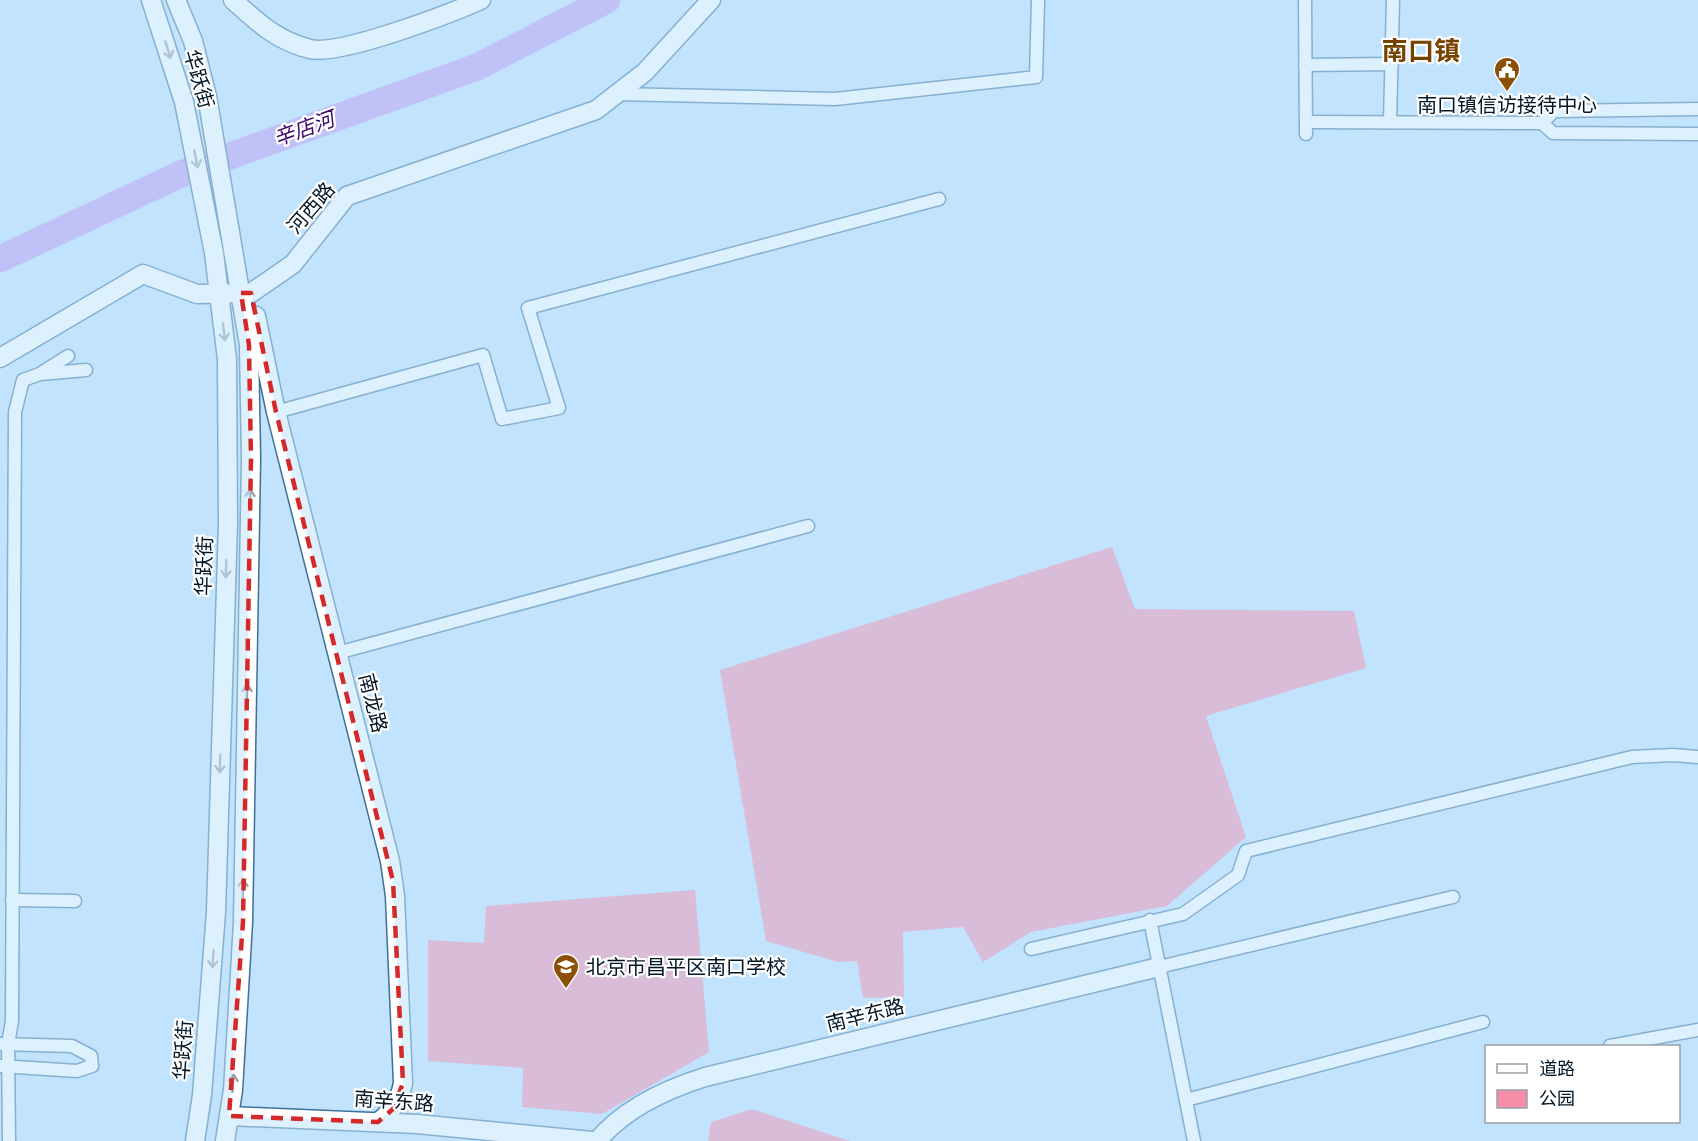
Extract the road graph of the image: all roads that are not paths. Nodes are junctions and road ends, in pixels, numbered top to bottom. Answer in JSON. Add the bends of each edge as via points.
{"nodes":[{"id":1,"x":151,"y":0,"type":"edge"},
{"id":2,"x":176,"y":0,"type":"edge"},
{"id":3,"x":233,"y":0,"type":"edge"},
{"id":4,"x":481,"y":0,"type":"edge"},
{"id":5,"x":711,"y":0,"type":"edge"},
{"id":6,"x":1038,"y":0,"type":"edge"},
{"id":7,"x":1305,"y":0,"type":"edge"},
{"id":8,"x":1393,"y":0,"type":"edge"},
{"id":9,"x":1392,"y":64,"type":"junction"},
{"id":10,"x":1305,"y":65,"type":"junction"},
{"id":11,"x":617,"y":94,"type":"junction"},
{"id":12,"x":1698,"y":109,"type":"edge"},
{"id":13,"x":1390,"y":122,"type":"junction"},
{"id":14,"x":1542,"y":123,"type":"junction"},
{"id":15,"x":1698,"y":134,"type":"edge"},
{"id":16,"x":939,"y":199,"type":"dead end"},
{"id":17,"x":219,"y":293,"type":"junction"},
{"id":18,"x":246,"y":293,"type":"junction"},
{"id":19,"x":68,"y":356,"type":"dead end"},
{"id":20,"x":0,"y":358,"type":"edge"},
{"id":21,"x":86,"y":370,"type":"dead end"},
{"id":22,"x":40,"y":374,"type":"junction"},
{"id":23,"x":276,"y":412,"type":"junction"},
{"id":24,"x":808,"y":526,"type":"dead end"},
{"id":25,"x":337,"y":653,"type":"junction"},
{"id":26,"x":1698,"y":757,"type":"edge"},
{"id":27,"x":6,"y":831,"type":"edge"},
{"id":28,"x":1453,"y":897,"type":"dead end"},
{"id":29,"x":12,"y":900,"type":"junction"},
{"id":30,"x":75,"y":901,"type":"dead end"},
{"id":31,"x":1150,"y":920,"type":"junction"},
{"id":32,"x":1030,"y":949,"type":"dead end"},
{"id":33,"x":1159,"y":967,"type":"junction"},
{"id":34,"x":1483,"y":1023,"type":"dead end"},
{"id":35,"x":1698,"y":1030,"type":"edge"},
{"id":36,"x":4,"y":1044,"type":"edge"},
{"id":37,"x":1620,"y":1045,"type":"edge"},
{"id":38,"x":4,"y":1066,"type":"edge"},
{"id":39,"x":5,"y":1095,"type":"edge"},
{"id":40,"x":1186,"y":1100,"type":"junction"},
{"id":41,"x":229,"y":1116,"type":"junction"},
{"id":42,"x":378,"y":1122,"type":"junction"},
{"id":43,"x":9,"y":1141,"type":"edge"},
{"id":44,"x":195,"y":1141,"type":"edge"},
{"id":45,"x":225,"y":1141,"type":"edge"},
{"id":46,"x":592,"y":1141,"type":"edge"},
{"id":47,"x":597,"y":1141,"type":"edge"},
{"id":48,"x":1194,"y":1141,"type":"edge"}],
"edges":[{"from":1,"to":17,"type":"street","name":"华跃街","one_way":true,"via":[[184,102]]},
{"from":2,"to":18,"type":"street","name":"华跃街","via":[[193,41],[207,96]]},
{"from":3,"to":4,"type":"street","via":[[270,33],[310,49],[334,50],[450,14]]},
{"from":5,"to":11,"type":"street","name":"河西路","via":[[645,72]]},
{"from":6,"to":11,"type":"street","via":[[1036,77],[835,99]]},
{"from":7,"to":10,"type":"street"},
{"from":8,"to":9,"type":"street"},
{"from":9,"to":10,"type":"street"},
{"from":9,"to":13,"type":"street"},
{"from":10,"to":13,"type":"street","via":[[1306,128]]},
{"from":11,"to":18,"type":"street","name":"河西路","via":[[596,110],[347,196],[293,264]]},
{"from":12,"to":14,"type":"street","via":[[1554,111]]},
{"from":13,"to":14,"type":"street"},
{"from":14,"to":15,"type":"street","via":[[1553,133]]},
{"from":16,"to":23,"type":"street","via":[[528,308],[559,408],[502,419],[483,355]]},
{"from":17,"to":18,"type":"street"},
{"from":17,"to":20,"type":"street","via":[[197,294],[143,274]]},
{"from":17,"to":44,"type":"street","name":"华跃街","one_way":true,"via":[[227,359],[227,546],[216,912]]},
{"from":18,"to":23,"type":"street","name":"南龙路"},
{"from":41,"to":18,"type":"street","name":"华跃街","one_way":true,"via":[[243,922],[251,459]]},
{"from":19,"to":22,"type":"street"},
{"from":21,"to":22,"type":"street"},
{"from":22,"to":27,"type":"street","via":[[23,380],[15,412]]},
{"from":23,"to":25,"type":"street","name":"南龙路"},
{"from":24,"to":25,"type":"street"},
{"from":25,"to":42,"type":"street","name":"南龙路","via":[[396,896],[404,1083],[393,1109]]},
{"from":26,"to":31,"type":"street","via":[[1673,754],[1632,758],[1246,851],[1238,875],[1183,914]]},
{"from":27,"to":29,"type":"street"},
{"from":28,"to":33,"type":"street"},
{"from":29,"to":30,"type":"street"},
{"from":29,"to":36,"type":"street","via":[[12,1021]]},
{"from":31,"to":32,"type":"street"},
{"from":31,"to":33,"type":"street"},
{"from":33,"to":40,"type":"street"},
{"from":33,"to":47,"type":"street","name":"南辛东路","via":[[705,1077],[668,1089],[607,1129]]},
{"from":34,"to":40,"type":"street"},
{"from":35,"to":37,"type":"street"},
{"from":36,"to":38,"type":"street"},
{"from":36,"to":38,"type":"street","via":[[72,1046],[91,1056],[92,1066],[76,1071]]},
{"from":38,"to":39,"type":"street"},
{"from":39,"to":43,"type":"street"},
{"from":40,"to":48,"type":"street"},
{"from":41,"to":42,"type":"street","name":"南辛东路"},
{"from":41,"to":45,"type":"street","name":"华跃街"},
{"from":42,"to":46,"type":"street","name":"南辛东路"}]}
